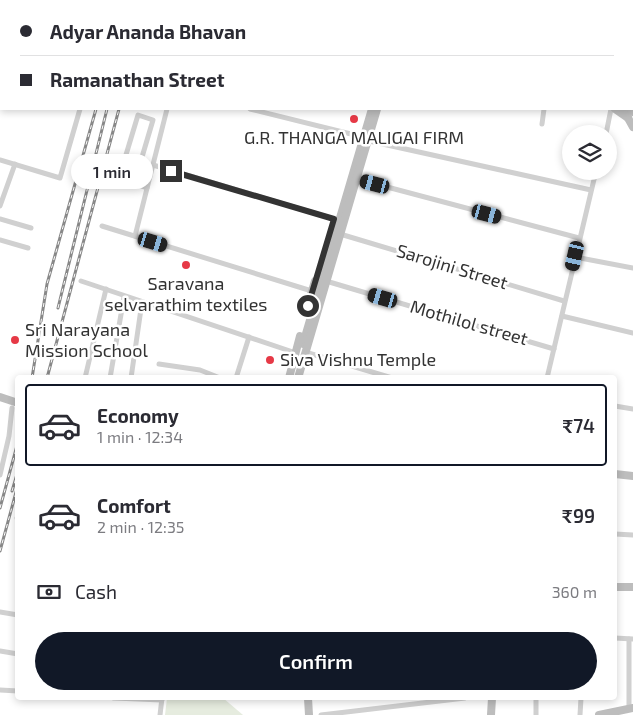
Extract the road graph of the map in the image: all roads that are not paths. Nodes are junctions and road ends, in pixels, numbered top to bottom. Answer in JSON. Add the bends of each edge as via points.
{"nodes":[{"id":1,"x":80,"y":110,"type":"edge"},
{"id":2,"x":167,"y":110,"type":"edge"},
{"id":3,"x":254,"y":110,"type":"edge"},
{"id":4,"x":366,"y":110,"type":"edge"},
{"id":5,"x":372,"y":110,"type":"edge"},
{"id":6,"x":378,"y":110,"type":"edge"},
{"id":7,"x":544,"y":110,"type":"edge"},
{"id":8,"x":614,"y":110,"type":"edge"},
{"id":9,"x":631,"y":113,"type":"edge"},
{"id":10,"x":542,"y":124,"type":"dead end"},
{"id":11,"x":609,"y":125,"type":"edge"},
{"id":12,"x":633,"y":126,"type":"edge"},
{"id":13,"x":366,"y":130,"type":"junction"},
{"id":14,"x":364,"y":139,"type":"junction"},
{"id":15,"x":0,"y":160,"type":"edge"},
{"id":16,"x":15,"y":164,"type":"junction"},
{"id":17,"x":152,"y":166,"type":"junction"},
{"id":18,"x":357,"y":180,"type":"junction"},
{"id":19,"x":594,"y":180,"type":"edge"},
{"id":20,"x":134,"y":184,"type":"junction"},
{"id":21,"x":147,"y":188,"type":"junction"},
{"id":22,"x":592,"y":190,"type":"junction"},
{"id":23,"x":0,"y":206,"type":"edge"},
{"id":24,"x":0,"y":219,"type":"edge"},
{"id":25,"x":334,"y":219,"type":"junction"},
{"id":26,"x":344,"y":222,"type":"junction"},
{"id":27,"x":102,"y":226,"type":"dead end"},
{"id":28,"x":31,"y":228,"type":"dead end"},
{"id":29,"x":340,"y":234,"type":"junction"},
{"id":30,"x":135,"y":236,"type":"junction"},
{"id":31,"x":579,"y":238,"type":"junction"},
{"id":32,"x":0,"y":240,"type":"edge"},
{"id":33,"x":28,"y":248,"type":"dead end"},
{"id":34,"x":329,"y":250,"type":"junction"},
{"id":35,"x":575,"y":256,"type":"junction"},
{"id":36,"x":633,"y":268,"type":"edge"},
{"id":37,"x":81,"y":281,"type":"dead end"},
{"id":38,"x":326,"y":281,"type":"junction"},
{"id":39,"x":106,"y":289,"type":"junction"},
{"id":40,"x":316,"y":294,"type":"junction"},
{"id":41,"x":124,"y":297,"type":"junction"},
{"id":42,"x":564,"y":300,"type":"junction"},
{"id":43,"x":142,"y":302,"type":"junction"},
{"id":44,"x":562,"y":316,"type":"junction"},
{"id":45,"x":633,"y":333,"type":"edge"},
{"id":46,"x":249,"y":336,"type":"junction"},
{"id":47,"x":554,"y":348,"type":"junction"},
{"id":48,"x":305,"y":352,"type":"junction"},
{"id":49,"x":296,"y":353,"type":"junction"},
{"id":50,"x":159,"y":364,"type":"dead end"},
{"id":51,"x":86,"y":375,"type":"edge"},
{"id":52,"x":111,"y":375,"type":"edge"},
{"id":53,"x":131,"y":375,"type":"edge"},
{"id":54,"x":212,"y":375,"type":"edge"},
{"id":55,"x":237,"y":375,"type":"edge"},
{"id":56,"x":292,"y":375,"type":"edge"},
{"id":57,"x":292,"y":375,"type":"edge"},
{"id":58,"x":292,"y":375,"type":"edge"},
{"id":59,"x":299,"y":375,"type":"edge"},
{"id":60,"x":382,"y":375,"type":"edge"},
{"id":61,"x":548,"y":375,"type":"edge"},
{"id":62,"x":0,"y":397,"type":"edge"},
{"id":63,"x":13,"y":405,"type":"joint"},
{"id":64,"x":617,"y":406,"type":"edge"},
{"id":65,"x":633,"y":409,"type":"edge"},
{"id":66,"x":617,"y":474,"type":"edge"},
{"id":67,"x":0,"y":475,"type":"edge"},
{"id":68,"x":633,"y":476,"type":"edge"},
{"id":69,"x":617,"y":534,"type":"edge"},
{"id":70,"x":633,"y":535,"type":"edge"},
{"id":71,"x":617,"y":587,"type":"edge"},
{"id":72,"x":633,"y":587,"type":"edge"},
{"id":73,"x":0,"y":612,"type":"edge"},
{"id":74,"x":15,"y":614,"type":"edge"},
{"id":75,"x":617,"y":638,"type":"edge"},
{"id":76,"x":631,"y":639,"type":"edge"},
{"id":77,"x":0,"y":651,"type":"edge"},
{"id":78,"x":15,"y":654,"type":"edge"},
{"id":79,"x":0,"y":690,"type":"edge"},
{"id":80,"x":15,"y":691,"type":"edge"},
{"id":81,"x":162,"y":700,"type":"edge"},
{"id":82,"x":307,"y":700,"type":"edge"},
{"id":83,"x":312,"y":700,"type":"edge"},
{"id":84,"x":449,"y":700,"type":"edge"},
{"id":85,"x":492,"y":700,"type":"edge"},
{"id":86,"x":536,"y":700,"type":"edge"},
{"id":87,"x":581,"y":700,"type":"edge"},
{"id":88,"x":631,"y":709,"type":"edge"},
{"id":89,"x":160,"y":715,"type":"edge"},
{"id":90,"x":308,"y":715,"type":"edge"},
{"id":91,"x":314,"y":715,"type":"edge"},
{"id":92,"x":321,"y":715,"type":"edge"},
{"id":93,"x":490,"y":715,"type":"edge"},
{"id":94,"x":536,"y":715,"type":"edge"},
{"id":95,"x":580,"y":715,"type":"edge"},
{"id":96,"x":599,"y":715,"type":"edge"}],
"edges":[{"from":1,"to":16,"type":"street","via":[[60,178]]},
{"from":2,"to":17,"type":"street"},
{"from":3,"to":14,"type":"street"},
{"from":4,"to":14,"type":"street"},
{"from":5,"to":13,"type":"street"},
{"from":6,"to":14,"type":"street"},
{"from":7,"to":10,"type":"street"},
{"from":8,"to":9,"type":"street"},
{"from":8,"to":11,"type":"street"},
{"from":9,"to":12,"type":"street"},
{"from":13,"to":14,"type":"street"},
{"from":13,"to":26,"type":"street","via":[[368,137]]},
{"from":14,"to":18,"type":"street"},
{"from":14,"to":22,"type":"street"},
{"from":14,"to":25,"type":"street"},
{"from":14,"to":34,"type":"street"},
{"from":15,"to":16,"type":"street"},
{"from":16,"to":23,"type":"street"},
{"from":17,"to":21,"type":"street"},
{"from":17,"to":25,"type":"street"},
{"from":18,"to":26,"type":"street"},
{"from":18,"to":31,"type":"street"},
{"from":19,"to":22,"type":"street"},
{"from":20,"to":20,"type":"street","via":[[120,180],[119,176],[138,115],[153,120]]},
{"from":20,"to":21,"type":"street"},
{"from":21,"to":30,"type":"street"},
{"from":22,"to":31,"type":"street"},
{"from":24,"to":28,"type":"street"},
{"from":25,"to":40,"type":"street"},
{"from":26,"to":29,"type":"street"},
{"from":27,"to":30,"type":"street"},
{"from":29,"to":38,"type":"street"},
{"from":29,"to":42,"type":"street","name":"Sarojini Street"},
{"from":30,"to":40,"type":"street"},
{"from":31,"to":35,"type":"street"},
{"from":32,"to":33,"type":"street"},
{"from":34,"to":40,"type":"street"},
{"from":34,"to":56,"type":"street","via":[[324,254]]},
{"from":35,"to":36,"type":"street"},
{"from":35,"to":42,"type":"street"},
{"from":37,"to":39,"type":"street"},
{"from":38,"to":40,"type":"street"},
{"from":38,"to":47,"type":"street","name":"Mothilol street"},
{"from":39,"to":41,"type":"street"},
{"from":39,"to":51,"type":"street"},
{"from":40,"to":48,"type":"street"},
{"from":40,"to":49,"type":"street"},
{"from":40,"to":57,"type":"street"},
{"from":41,"to":43,"type":"street"},
{"from":41,"to":52,"type":"street"},
{"from":42,"to":44,"type":"street"},
{"from":43,"to":46,"type":"street"},
{"from":43,"to":53,"type":"street"},
{"from":44,"to":45,"type":"street"},
{"from":44,"to":47,"type":"street"},
{"from":46,"to":49,"type":"street"},
{"from":46,"to":55,"type":"street"},
{"from":47,"to":61,"type":"street"},
{"from":48,"to":59,"type":"street"},
{"from":48,"to":60,"type":"street"},
{"from":49,"to":58,"type":"street"},
{"from":50,"to":54,"type":"street"},
{"from":62,"to":63,"type":"street"},
{"from":63,"to":67,"type":"street"},
{"from":64,"to":65,"type":"street"},
{"from":66,"to":68,"type":"street"},
{"from":69,"to":70,"type":"street"},
{"from":71,"to":72,"type":"street"},
{"from":73,"to":74,"type":"street"},
{"from":75,"to":76,"type":"street"},
{"from":76,"to":88,"type":"street"},
{"from":77,"to":78,"type":"street"},
{"from":79,"to":80,"type":"street"},
{"from":81,"to":89,"type":"street"},
{"from":82,"to":90,"type":"street"},
{"from":83,"to":91,"type":"street"},
{"from":84,"to":92,"type":"street"},
{"from":85,"to":93,"type":"street"},
{"from":86,"to":94,"type":"street"},
{"from":87,"to":95,"type":"street"},
{"from":88,"to":96,"type":"street"}]}
